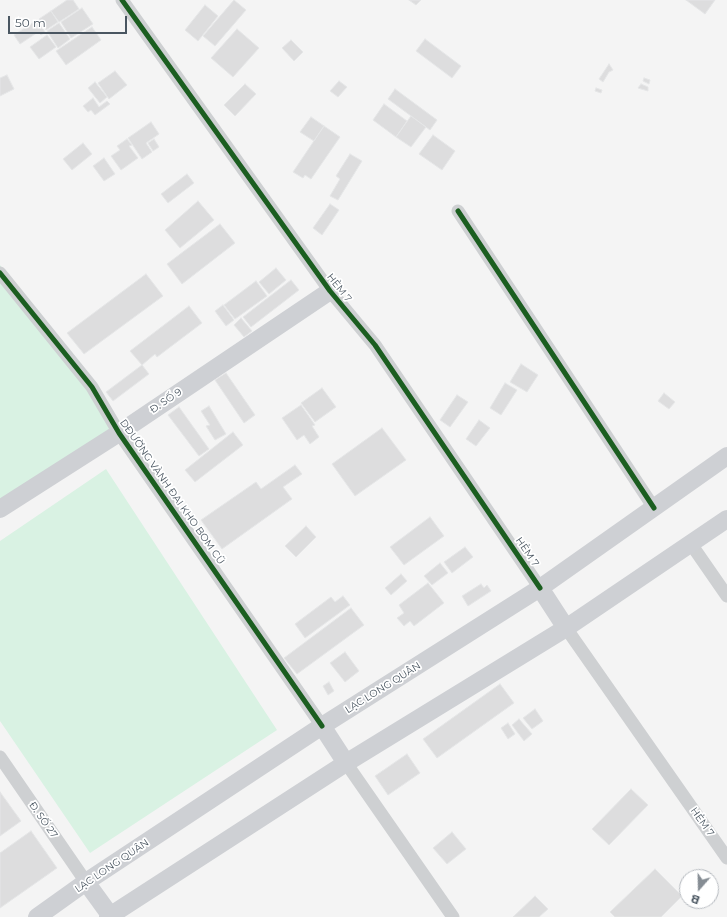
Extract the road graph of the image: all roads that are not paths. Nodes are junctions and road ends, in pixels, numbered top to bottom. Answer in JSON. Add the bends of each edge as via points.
{"nodes":[{"id":1,"x":122,"y":0,"type":"edge"},
{"id":2,"x":458,"y":212,"type":"dead end"},
{"id":3,"x":0,"y":273,"type":"edge"},
{"id":4,"x":330,"y":291,"type":"junction"},
{"id":5,"x":119,"y":433,"type":"junction"},
{"id":6,"x":727,"y":456,"type":"edge"},
{"id":7,"x":0,"y":508,"type":"edge"},
{"id":8,"x":654,"y":508,"type":"junction"},
{"id":9,"x":727,"y":519,"type":"edge"},
{"id":10,"x":691,"y":544,"type":"junction"},
{"id":11,"x":540,"y":588,"type":"junction"},
{"id":12,"x":727,"y":596,"type":"edge"},
{"id":13,"x":566,"y":628,"type":"junction"},
{"id":14,"x":322,"y":726,"type":"junction"},
{"id":15,"x":0,"y":757,"type":"edge"},
{"id":16,"x":346,"y":763,"type":"junction"},
{"id":17,"x":727,"y":858,"type":"edge"},
{"id":18,"x":86,"y":882,"type":"junction"},
{"id":19,"x":110,"y":916,"type":"edge"},
{"id":20,"x":37,"y":917,"type":"edge"},
{"id":21,"x":453,"y":917,"type":"edge"}],
"edges":[{"from":1,"to":4,"type":"street","name":"HẺM 7"},
{"from":2,"to":8,"type":"street"},
{"from":3,"to":5,"type":"street","name":"DĐƯỜNG VÀNH ĐAI KHO BOM CŨ","via":[[92,387]]},
{"from":4,"to":5,"type":"main road","name":"Đ. SỐ 9"},
{"from":4,"to":11,"type":"street","name":"HẺM 7","via":[[375,345]]},
{"from":5,"to":7,"type":"main road","name":"Đ. SỐ 9"},
{"from":5,"to":14,"type":"street","name":"DĐƯỜNG VÀNH ĐAI KHO BOM CŨ"},
{"from":6,"to":8,"type":"main road","name":"LẠC LONG QUÂN"},
{"from":8,"to":11,"type":"main road","name":"LẠC LONG QUÂN"},
{"from":9,"to":10,"type":"main road"},
{"from":10,"to":12,"type":"street"},
{"from":10,"to":13,"type":"main road"},
{"from":11,"to":13,"type":"main road"},
{"from":11,"to":14,"type":"main road","name":"LẠC LONG QUÂN"},
{"from":13,"to":16,"type":"main road"},
{"from":13,"to":17,"type":"street","name":"HẺM 7"},
{"from":14,"to":16,"type":"main road"},
{"from":14,"to":18,"type":"main road","name":"LẠC LONG QUÂN"},
{"from":15,"to":18,"type":"street","name":"Đ. SỐ 27"},
{"from":16,"to":19,"type":"main road"},
{"from":16,"to":21,"type":"street"},
{"from":18,"to":19,"type":"main road"},
{"from":18,"to":20,"type":"main road","name":"LẠC LONG QUÂN"}]}
